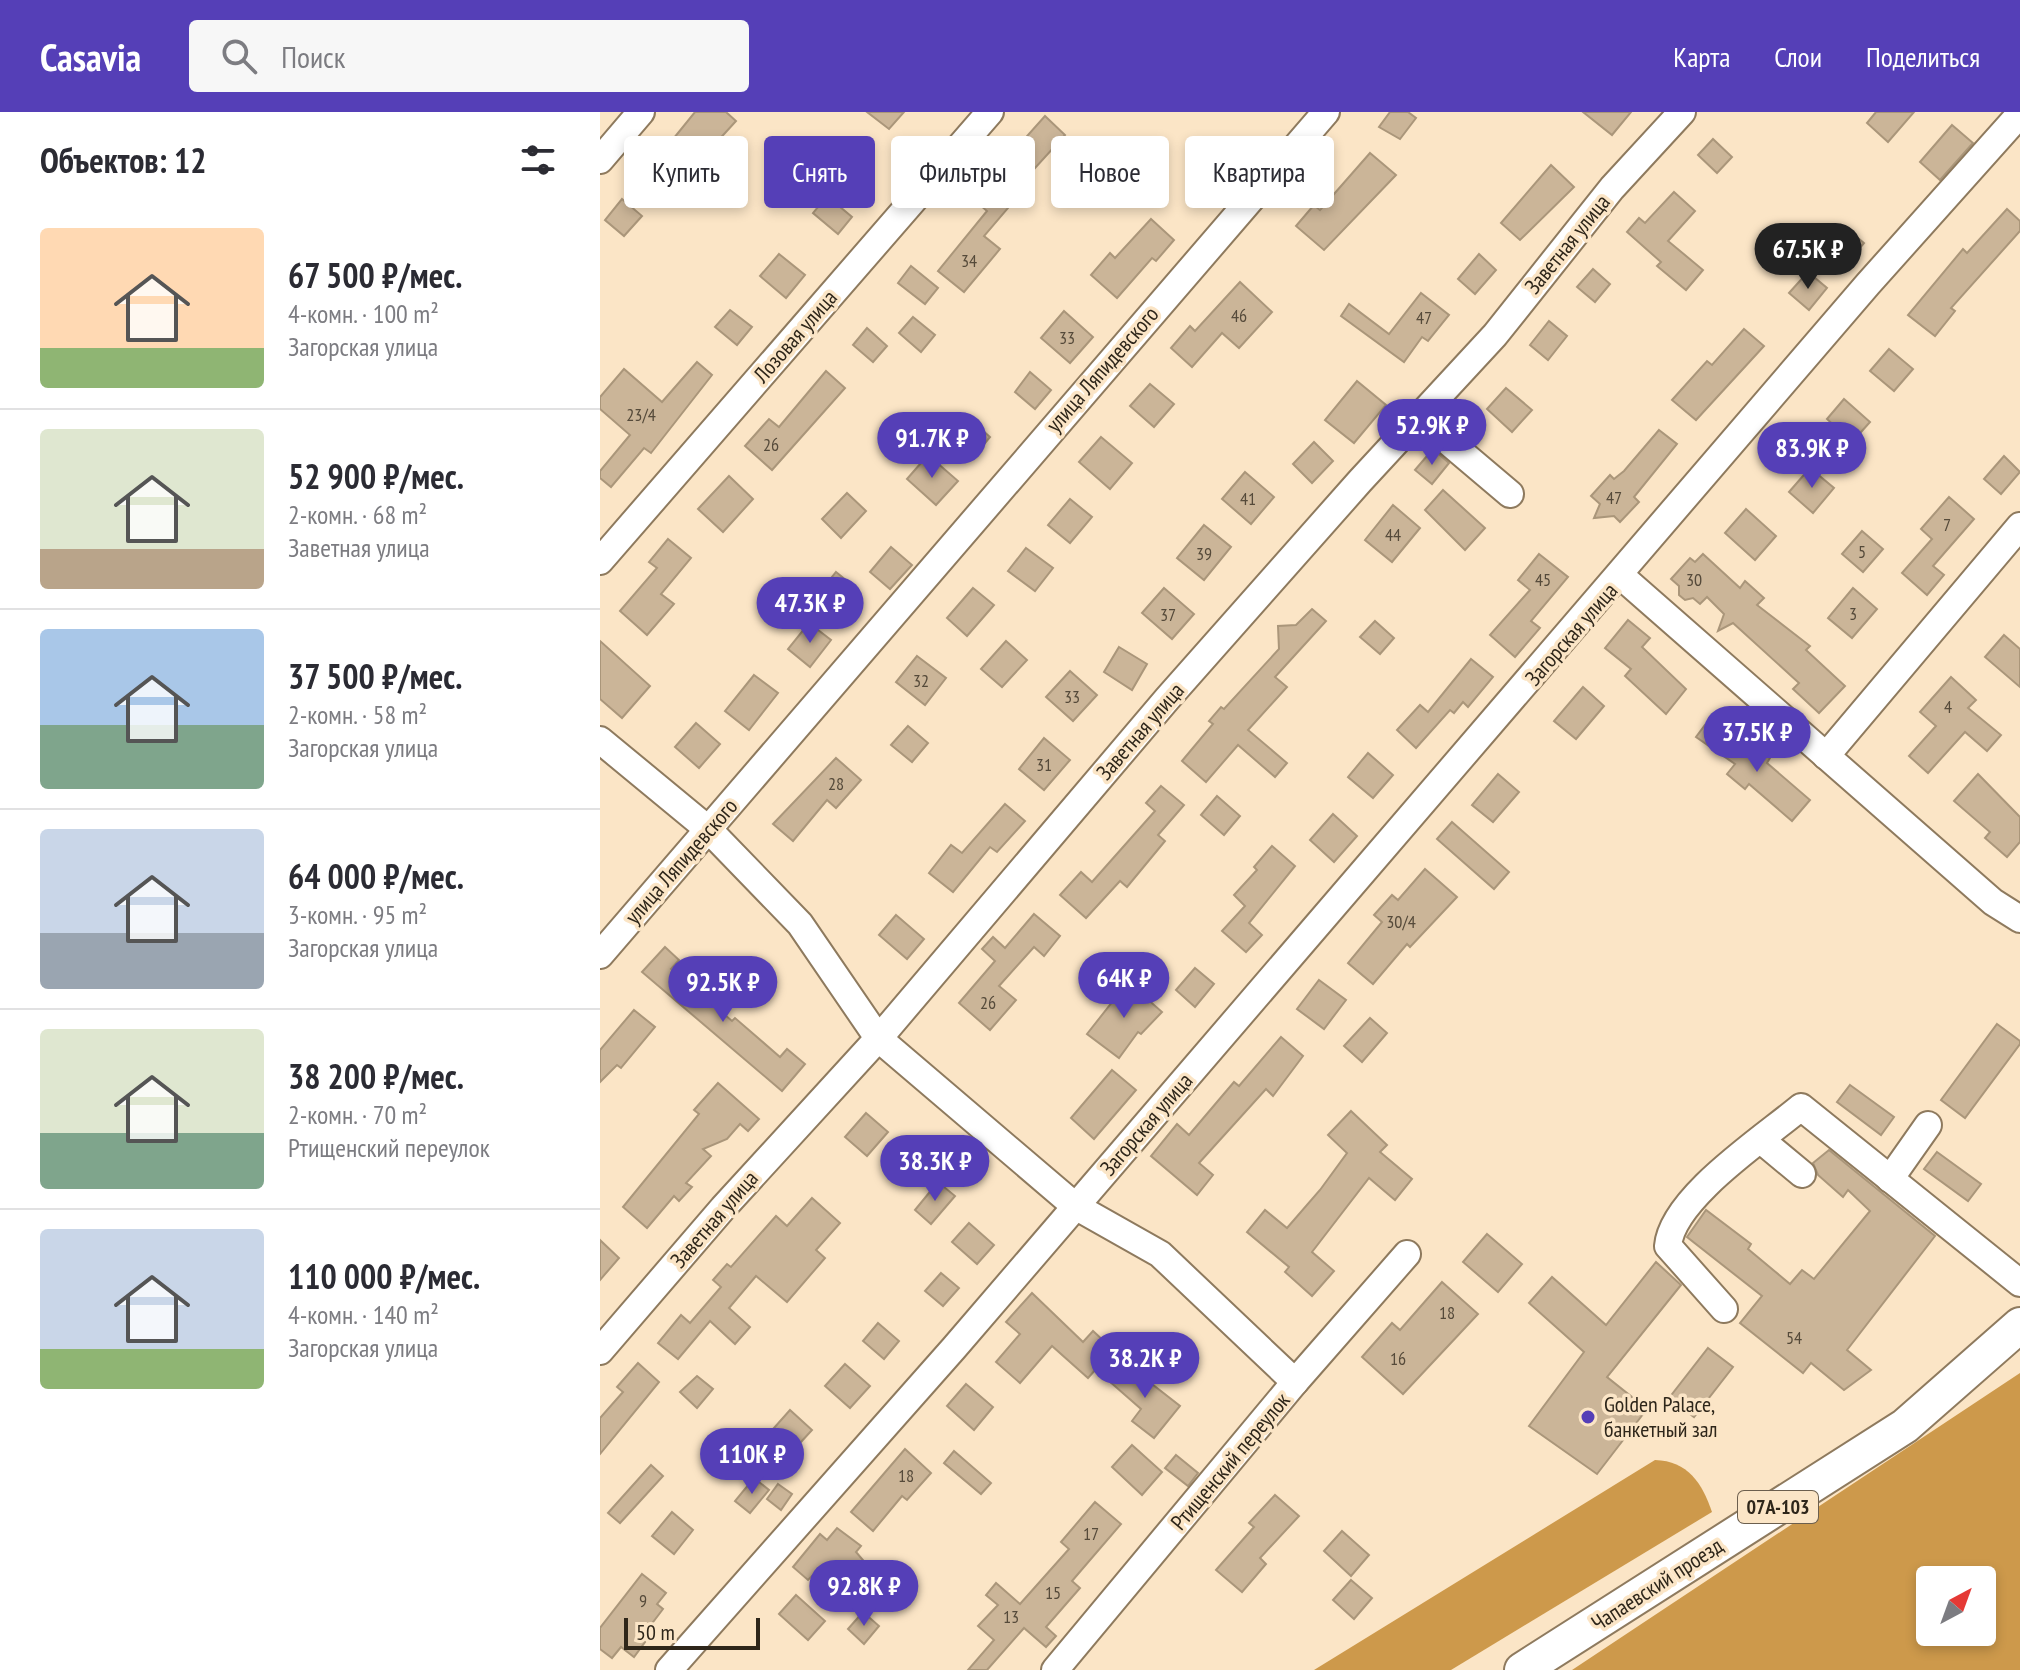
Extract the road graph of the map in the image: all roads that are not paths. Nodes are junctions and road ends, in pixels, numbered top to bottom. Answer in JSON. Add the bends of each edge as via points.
{"nodes":[{"id":1,"x":641,"y":112,"type":"edge"},
{"id":2,"x":990,"y":112,"type":"edge"},
{"id":3,"x":1326,"y":112,"type":"edge"},
{"id":4,"x":1682,"y":112,"type":"edge"},
{"id":5,"x":2020,"y":114,"type":"edge"},
{"id":6,"x":600,"y":160,"type":"edge"},
{"id":7,"x":1419,"y":417,"type":"junction"},
{"id":8,"x":1510,"y":494,"type":"dead end"},
{"id":9,"x":2020,"y":526,"type":"edge"},
{"id":10,"x":600,"y":561,"type":"edge"},
{"id":11,"x":1621,"y":576,"type":"junction"},
{"id":12,"x":600,"y":740,"type":"edge"},
{"id":13,"x":1826,"y":756,"type":"junction"},
{"id":14,"x":709,"y":830,"type":"junction"},
{"id":15,"x":2019,"y":916,"type":"edge"},
{"id":16,"x":600,"y":955,"type":"edge"},
{"id":17,"x":878,"y":1038,"type":"junction"},
{"id":18,"x":1928,"y":1125,"type":"dead end"},
{"id":19,"x":1761,"y":1140,"type":"junction"},
{"id":20,"x":1802,"y":1174,"type":"dead end"},
{"id":21,"x":1890,"y":1179,"type":"junction"},
{"id":22,"x":1075,"y":1206,"type":"junction"},
{"id":23,"x":1407,"y":1254,"type":"dead end"},
{"id":24,"x":2020,"y":1283,"type":"edge"},
{"id":25,"x":1724,"y":1309,"type":"dead end"},
{"id":26,"x":2020,"y":1325,"type":"edge"},
{"id":27,"x":600,"y":1351,"type":"edge"},
{"id":28,"x":1295,"y":1382,"type":"junction"},
{"id":29,"x":669,"y":1670,"type":"edge"},
{"id":30,"x":1055,"y":1670,"type":"edge"},
{"id":31,"x":1522,"y":1670,"type":"edge"}],
"edges":[{"from":1,"to":6,"type":"street"},
{"from":2,"to":10,"type":"street","name":"Лозовая улица"},
{"from":3,"to":14,"type":"street","name":"улица Ляпидевского"},
{"from":4,"to":7,"type":"street","name":"Заветная улица","via":[[1612,188],[1495,335]]},
{"from":5,"to":11,"type":"street","name":"Загорская улица"},
{"from":7,"to":8,"type":"street"},
{"from":7,"to":17,"type":"street","name":"Заветная улица","via":[[1157,711]]},
{"from":9,"to":13,"type":"street"},
{"from":11,"to":13,"type":"street","name":"Загорская улица"},
{"from":11,"to":22,"type":"street","name":"Загорская улица"},
{"from":12,"to":14,"type":"street"},
{"from":13,"to":15,"type":"street","name":"Загорская улица","via":[[1993,902]]},
{"from":14,"to":16,"type":"street","name":"улица Ляпидевского"},
{"from":14,"to":17,"type":"street","via":[[800,924]]},
{"from":17,"to":22,"type":"street"},
{"from":17,"to":27,"type":"street","name":"Заветная улица"},
{"from":18,"to":21,"type":"street"},
{"from":19,"to":20,"type":"street"},
{"from":19,"to":21,"type":"street","via":[[1801,1107]]},
{"from":19,"to":25,"type":"street","via":[[1688,1203],[1670,1232],[1668,1246]]},
{"from":21,"to":24,"type":"street"},
{"from":22,"to":28,"type":"street","via":[[1160,1254]]},
{"from":22,"to":29,"type":"street","name":"Загорская улица"},
{"from":23,"to":28,"type":"street","name":"Ртищенский переулок"},
{"from":26,"to":31,"type":"main road","name":"Чапаевский проезд","number":"07А-103","via":[[1905,1426]]},
{"from":28,"to":30,"type":"street","name":"Ртищенский переулок"}]}
